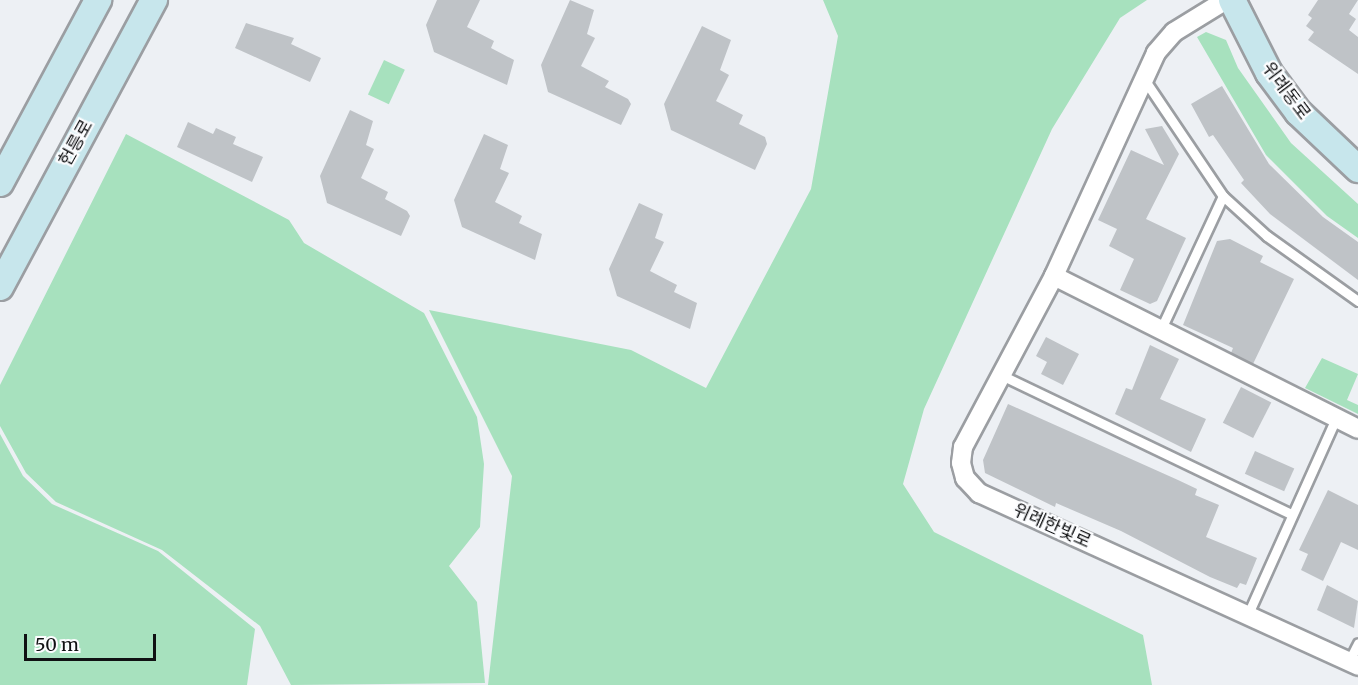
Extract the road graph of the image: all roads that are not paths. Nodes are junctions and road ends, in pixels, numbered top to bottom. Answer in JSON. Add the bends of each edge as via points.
{"nodes":[{"id":1,"x":98,"y":0,"type":"edge"},
{"id":2,"x":1226,"y":0,"type":"edge"},
{"id":3,"x":1232,"y":0,"type":"edge"},
{"id":4,"x":150,"y":2,"type":"edge"},
{"id":5,"x":1144,"y":80,"type":"junction"},
{"id":6,"x":1358,"y":169,"type":"edge"},
{"id":7,"x":0,"y":183,"type":"edge"},
{"id":8,"x":1223,"y":196,"type":"junction"},
{"id":9,"x":1054,"y":276,"type":"junction"},
{"id":10,"x":0,"y":287,"type":"edge"},
{"id":11,"x":1358,"y":301,"type":"edge"},
{"id":12,"x":1160,"y":331,"type":"junction"},
{"id":13,"x":1001,"y":375,"type":"junction"},
{"id":14,"x":1336,"y":418,"type":"junction"},
{"id":15,"x":1358,"y":429,"type":"edge"},
{"id":16,"x":1291,"y":514,"type":"junction"},
{"id":17,"x":1248,"y":614,"type":"junction"},
{"id":18,"x":1358,"y":643,"type":"edge"},
{"id":19,"x":1353,"y":664,"type":"edge"}],
"edges":[{"from":1,"to":7,"type":"main road"},
{"from":2,"to":5,"type":"street","name":"위례한빛로","via":[[1174,32],[1156,53]]},
{"from":3,"to":6,"type":"main road","name":"위례동로","via":[[1269,73],[1298,112]]},
{"from":4,"to":10,"type":"main road","name":"헌릉로"},
{"from":5,"to":8,"type":"lane"},
{"from":5,"to":9,"type":"street","name":"위례한빛로"},
{"from":8,"to":11,"type":"lane","via":[[1267,236]]},
{"from":8,"to":12,"type":"lane"},
{"from":9,"to":12,"type":"street"},
{"from":9,"to":13,"type":"street","name":"위례한빛로"},
{"from":12,"to":14,"type":"street"},
{"from":13,"to":16,"type":"lane"},
{"from":13,"to":17,"type":"street","name":"위례한빛로","via":[[963,447],[965,478],[979,493]]},
{"from":14,"to":15,"type":"street"},
{"from":14,"to":16,"type":"lane"},
{"from":16,"to":17,"type":"lane"},
{"from":17,"to":19,"type":"street","name":"위례한빛로"},
{"from":18,"to":19,"type":"lane","name":"위례한빛로"}]}
